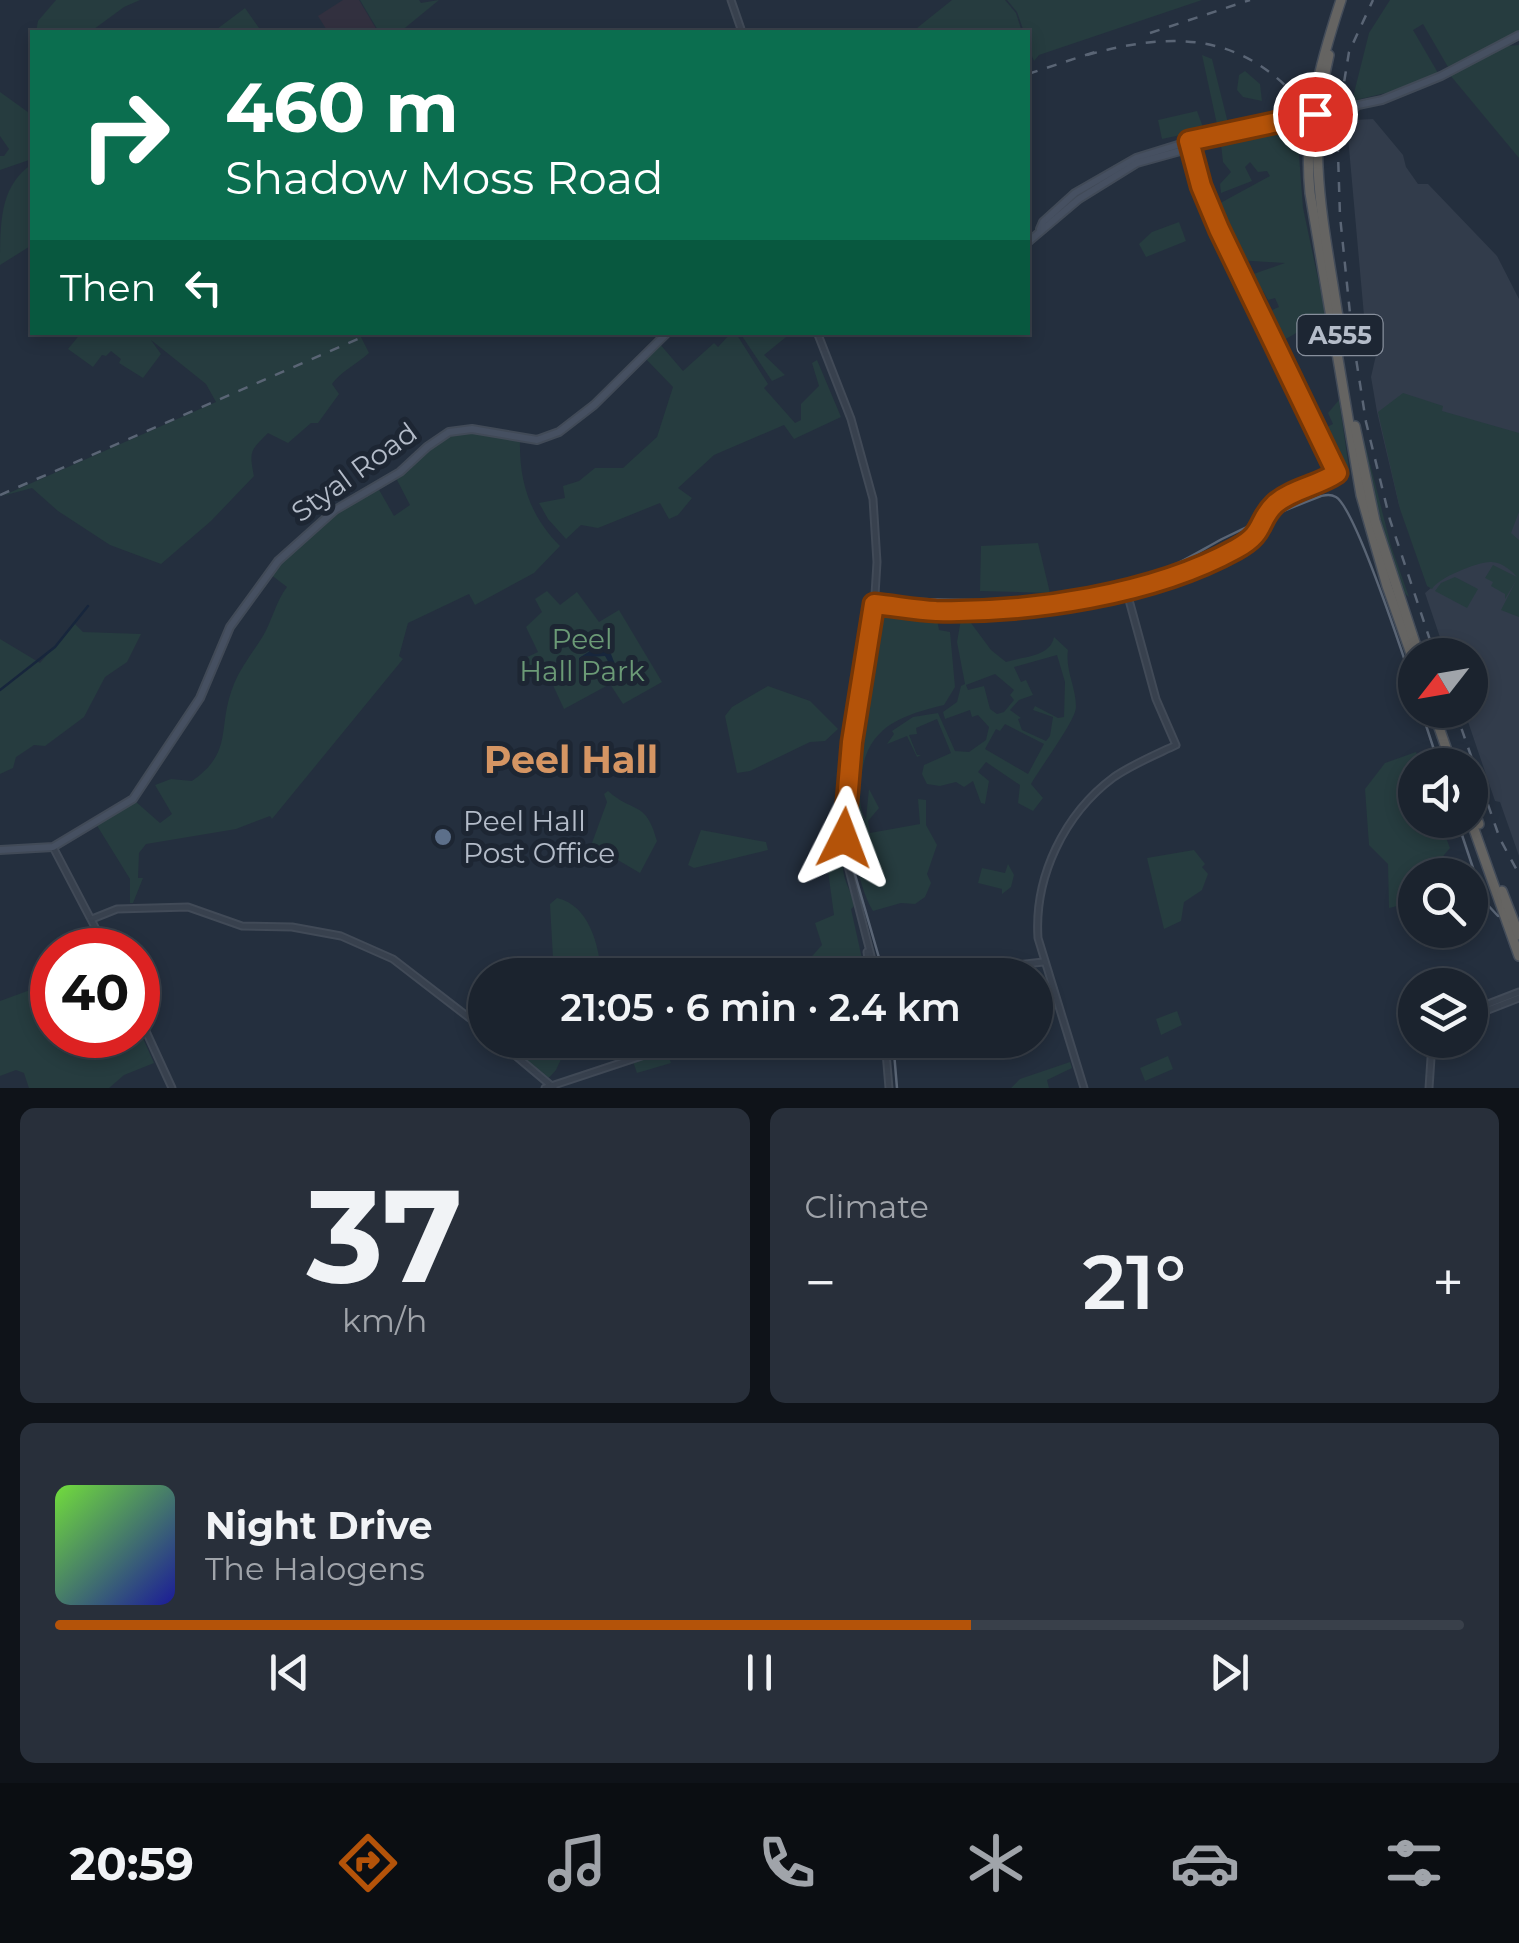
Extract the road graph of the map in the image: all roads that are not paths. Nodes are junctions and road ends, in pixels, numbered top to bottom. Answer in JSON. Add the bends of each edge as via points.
{"nodes":[{"id":1,"x":733,"y":0,"type":"edge"},
{"id":2,"x":1344,"y":0,"type":"edge"},
{"id":3,"x":741,"y":30,"type":"edge"},
{"id":4,"x":1519,"y":35,"type":"edge"},
{"id":5,"x":1324,"y":78,"type":"junction"},
{"id":6,"x":1313,"y":99,"type":"junction"},
{"id":7,"x":1337,"y":112,"type":"junction"},
{"id":8,"x":1315,"y":117,"type":"junction"},
{"id":9,"x":1282,"y":123,"type":"junction"},
{"id":10,"x":1189,"y":144,"type":"junction"},
{"id":11,"x":1312,"y":144,"type":"junction"},
{"id":12,"x":1311,"y":202,"type":"junction"},
{"id":13,"x":1030,"y":240,"type":"edge"},
{"id":14,"x":665,"y":335,"type":"edge"},
{"id":15,"x":818,"y":335,"type":"edge"},
{"id":16,"x":1126,"y":588,"type":"junction"},
{"id":17,"x":1397,"y":603,"type":"junction"},
{"id":18,"x":874,"y":604,"type":"junction"},
{"id":19,"x":1407,"y":638,"type":"edge"},
{"id":20,"x":1412,"y":638,"type":"edge"},
{"id":21,"x":1477,"y":838,"type":"edge"},
{"id":22,"x":1484,"y":838,"type":"edge"},
{"id":23,"x":53,"y":848,"type":"junction"},
{"id":24,"x":0,"y":850,"type":"edge"},
{"id":25,"x":92,"y":919,"type":"junction"},
{"id":26,"x":96,"y":928,"type":"edge"},
{"id":27,"x":1519,"y":935,"type":"edge"},
{"id":28,"x":868,"y":952,"type":"junction"},
{"id":29,"x":1519,"y":956,"type":"edge"},
{"id":30,"x":866,"y":958,"type":"edge"},
{"id":31,"x":869,"y":958,"type":"edge"},
{"id":32,"x":1042,"y":958,"type":"edge"},
{"id":33,"x":1053,"y":993,"type":"edge"},
{"id":34,"x":1518,"y":995,"type":"edge"},
{"id":35,"x":1488,"y":1007,"type":"edge"},
{"id":36,"x":468,"y":1017,"type":"edge"},
{"id":37,"x":158,"y":1058,"type":"edge"},
{"id":38,"x":517,"y":1058,"type":"edge"},
{"id":39,"x":636,"y":1058,"type":"edge"},
{"id":40,"x":886,"y":1058,"type":"edge"},
{"id":41,"x":1431,"y":1058,"type":"edge"},
{"id":42,"x":550,"y":1087,"type":"edge"},
{"id":43,"x":172,"y":1088,"type":"edge"},
{"id":44,"x":888,"y":1088,"type":"edge"},
{"id":45,"x":1084,"y":1088,"type":"edge"},
{"id":46,"x":1429,"y":1088,"type":"edge"}],
"edges":[{"from":1,"to":3,"type":"street"},
{"from":2,"to":5,"type":"highway","number":"A555"},
{"from":2,"to":6,"type":"highway","number":"A555"},
{"from":4,"to":7,"type":"main road","via":[[1404,92]]},
{"from":5,"to":7,"type":"main road","via":[[1325,102]]},
{"from":5,"to":8,"type":"highway","number":"A555"},
{"from":6,"to":8,"type":"highway","number":"A555"},
{"from":6,"to":9,"type":"main road"},
{"from":7,"to":8,"type":"main road"},
{"from":7,"to":11,"type":"main road"},
{"from":8,"to":9,"type":"main road"},
{"from":8,"to":11,"type":"highway","number":"A555"},
{"from":8,"to":12,"type":"main road","number":"A555"},
{"from":9,"to":10,"type":"main road"},
{"from":9,"to":11,"type":"main road","via":[[1301,128]]},
{"from":10,"to":13,"type":"main road","via":[[1116,174]]},
{"from":10,"to":16,"type":"street","via":[[1219,229],[1337,473],[1277,503],[1253,539],[1234,550]]},
{"from":11,"to":12,"type":"highway","number":"A555"},
{"from":11,"to":17,"type":"highway","number":"A555","via":[[1357,440]]},
{"from":12,"to":17,"type":"highway","number":"A555","via":[[1358,479]]},
{"from":14,"to":23,"type":"main road","name":"Styal Road","via":[[559,432],[537,440],[472,429],[445,434],[293,545],[230,627],[200,698],[144,787]]},
{"from":15,"to":18,"type":"street","via":[[870,484]]},
{"from":16,"to":18,"type":"street","via":[[964,611]]},
{"from":16,"to":32,"type":"street","via":[[1158,705],[1176,745],[1098,790],[1052,854],[1036,919]]},
{"from":17,"to":19,"type":"highway","number":"A555"},
{"from":17,"to":20,"type":"highway","number":"A555"},
{"from":18,"to":28,"type":"street","via":[[843,815]]},
{"from":21,"to":29,"type":"highway"},
{"from":22,"to":27,"type":"highway"},
{"from":23,"to":24,"type":"main road","name":"Styal Road"},
{"from":23,"to":25,"type":"street"},
{"from":25,"to":26,"type":"street"},
{"from":25,"to":36,"type":"street","via":[[117,909],[188,906],[242,926],[341,936],[393,958]]},
{"from":28,"to":30,"type":"street"},
{"from":28,"to":31,"type":"street"},
{"from":33,"to":45,"type":"street"},
{"from":34,"to":35,"type":"street"},
{"from":37,"to":43,"type":"street"},
{"from":38,"to":42,"type":"street"},
{"from":39,"to":42,"type":"street"},
{"from":40,"to":44,"type":"street"},
{"from":41,"to":46,"type":"street"}]}
